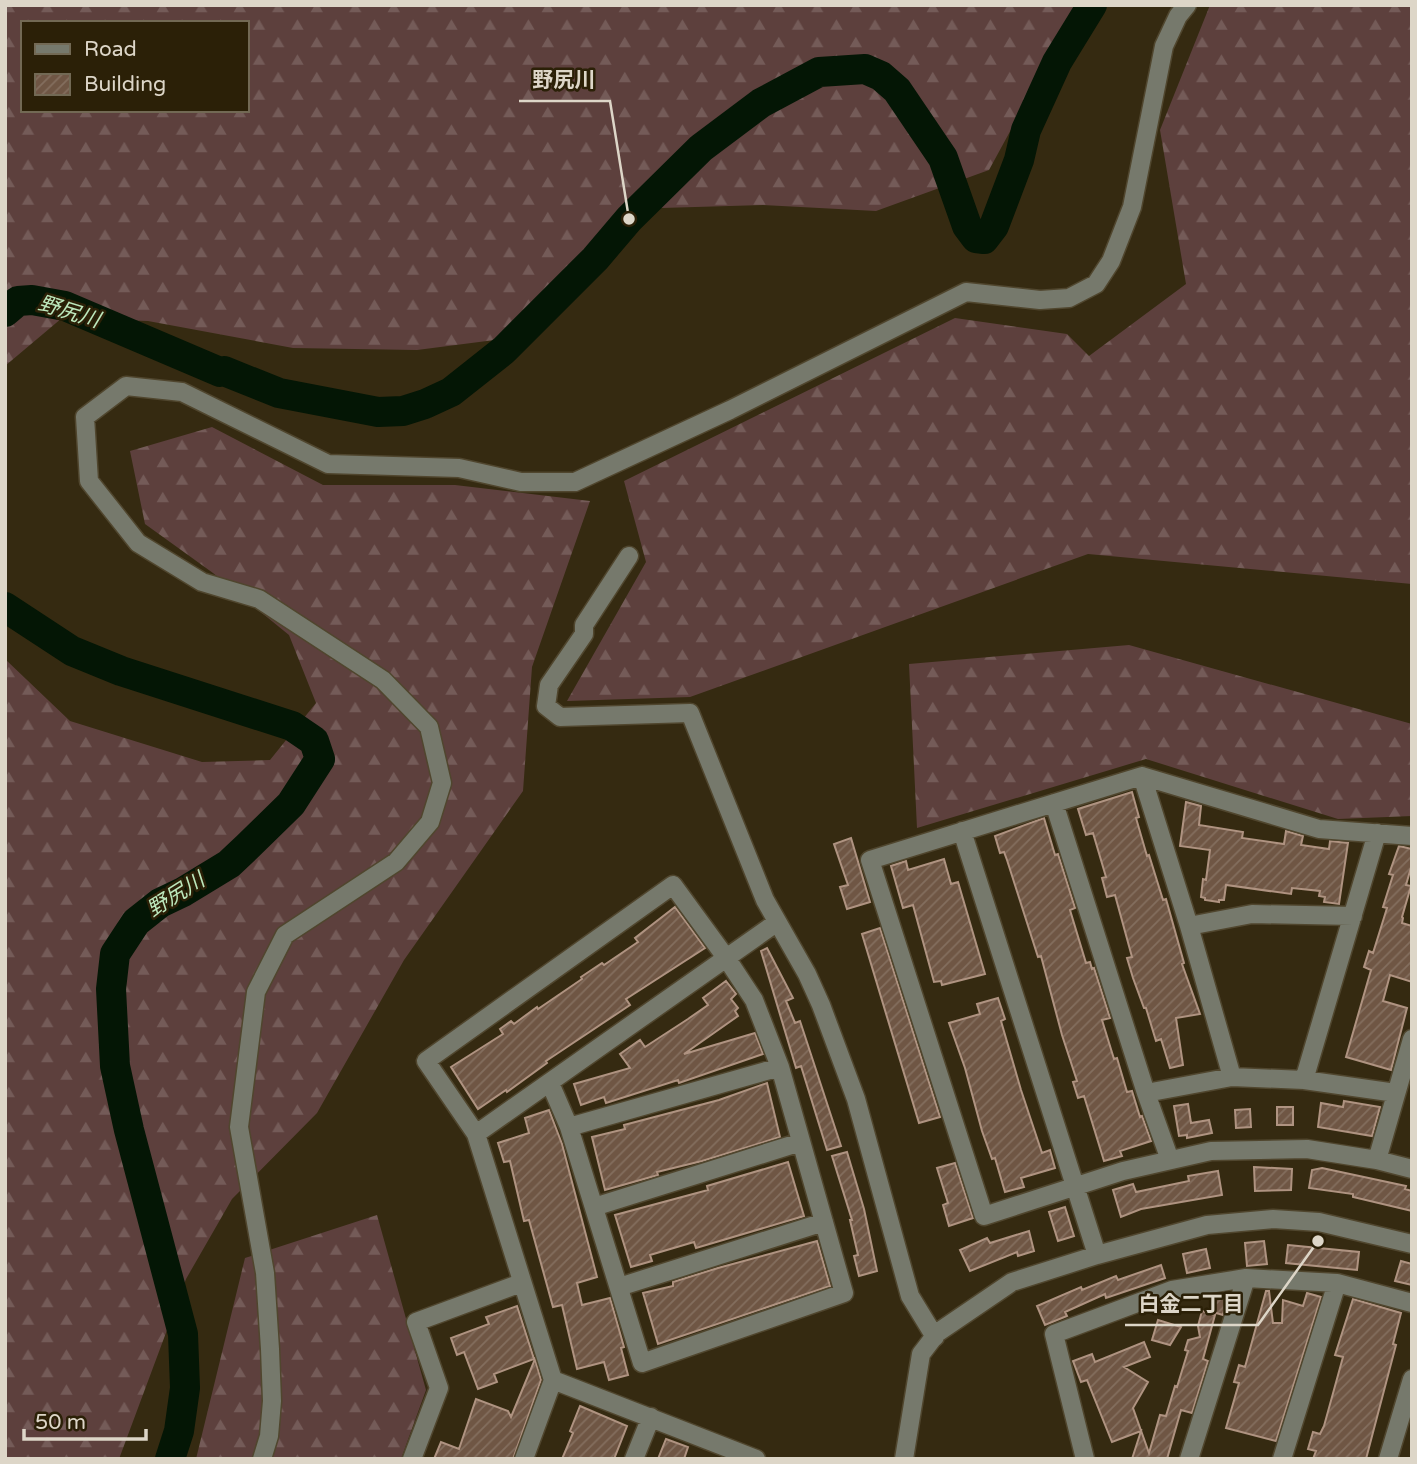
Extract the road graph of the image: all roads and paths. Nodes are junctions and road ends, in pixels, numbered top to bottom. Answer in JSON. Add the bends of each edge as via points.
{"nodes":[{"id":1,"x":1187,"y":5,"type":"edge"},
{"id":2,"x":629,"y":556,"type":"dead end"},
{"id":3,"x":1142,"y":776,"type":"junction"},
{"id":4,"x":1054,"y":803,"type":"junction"},
{"id":5,"x":962,"y":831,"type":"junction"},
{"id":6,"x":1377,"y":833,"type":"junction"},
{"id":7,"x":1412,"y":836,"type":"edge"},
{"id":8,"x":1353,"y":916,"type":"junction"},
{"id":9,"x":776,"y":923,"type":"junction"},
{"id":10,"x":1189,"y":926,"type":"junction"},
{"id":11,"x":727,"y":959,"type":"junction"},
{"id":12,"x":1412,"y":1039,"type":"edge"},
{"id":13,"x":780,"y":1067,"type":"junction"},
{"id":14,"x":1232,"y":1077,"type":"junction"},
{"id":15,"x":1304,"y":1080,"type":"junction"},
{"id":16,"x":550,"y":1083,"type":"junction"},
{"id":17,"x":1146,"y":1093,"type":"junction"},
{"id":18,"x":1396,"y":1093,"type":"junction"},
{"id":19,"x":569,"y":1128,"type":"junction"},
{"id":20,"x":476,"y":1134,"type":"junction"},
{"id":21,"x":801,"y":1142,"type":"junction"},
{"id":22,"x":1170,"y":1160,"type":"junction"},
{"id":23,"x":1377,"y":1160,"type":"junction"},
{"id":24,"x":1412,"y":1169,"type":"edge"},
{"id":25,"x":1075,"y":1186,"type":"junction"},
{"id":26,"x":594,"y":1207,"type":"junction"},
{"id":27,"x":824,"y":1222,"type":"junction"},
{"id":28,"x":1412,"y":1244,"type":"edge"},
{"id":29,"x":1097,"y":1255,"type":"junction"},
{"id":30,"x":1246,"y":1278,"type":"junction"},
{"id":31,"x":522,"y":1283,"type":"junction"},
{"id":32,"x":1337,"y":1283,"type":"junction"},
{"id":33,"x":619,"y":1287,"type":"junction"},
{"id":34,"x":1412,"y":1303,"type":"edge"},
{"id":35,"x":935,"y":1337,"type":"junction"},
{"id":36,"x":1412,"y":1379,"type":"edge"},
{"id":37,"x":554,"y":1380,"type":"junction"},
{"id":38,"x":650,"y":1418,"type":"junction"},
{"id":39,"x":749,"y":1458,"type":"edge"},
{"id":40,"x":262,"y":1459,"type":"edge"},
{"id":41,"x":412,"y":1459,"type":"edge"},
{"id":42,"x":524,"y":1459,"type":"edge"},
{"id":43,"x":634,"y":1459,"type":"edge"},
{"id":44,"x":904,"y":1459,"type":"edge"},
{"id":45,"x":1085,"y":1459,"type":"edge"},
{"id":46,"x":1189,"y":1459,"type":"edge"},
{"id":47,"x":1282,"y":1459,"type":"edge"},
{"id":48,"x":1388,"y":1459,"type":"edge"}],
"edges":[{"from":1,"to":40,"type":"street","via":[[1164,46],[1132,207],[1111,261],[1096,284],[1069,298],[1040,300],[966,292],[575,482],[521,482],[459,468],[328,464],[182,392],[126,386],[85,416],[89,481],[138,543],[202,583],[259,599],[383,680],[429,727],[442,783],[430,822],[396,862],[285,935],[256,992],[239,1127],[265,1273],[272,1401]]},
{"from":2,"to":9,"type":"street","via":[[549,685],[546,706],[560,717],[690,713]]},
{"from":3,"to":4,"type":"street"},
{"from":3,"to":6,"type":"street","via":[[1319,829]]},
{"from":3,"to":10,"type":"street"},
{"from":4,"to":5,"type":"street"},
{"from":4,"to":17,"type":"street"},
{"from":5,"to":25,"type":"street"},
{"from":5,"to":25,"type":"street","via":[[870,860],[984,1216]]},
{"from":6,"to":7,"type":"street"},
{"from":6,"to":8,"type":"street"},
{"from":8,"to":10,"type":"street","via":[[1252,914]]},
{"from":8,"to":15,"type":"street"},
{"from":9,"to":11,"type":"street"},
{"from":9,"to":35,"type":"street","via":[[807,974],[825,1016],[856,1099],[910,1296]]},
{"from":10,"to":14,"type":"street"},
{"from":11,"to":13,"type":"street","via":[[754,1000]]},
{"from":11,"to":16,"type":"street"},
{"from":11,"to":20,"type":"street","via":[[673,886],[426,1061]]},
{"from":12,"to":18,"type":"street"},
{"from":13,"to":19,"type":"street"},
{"from":13,"to":21,"type":"street"},
{"from":14,"to":15,"type":"street"},
{"from":14,"to":17,"type":"street"},
{"from":15,"to":18,"type":"street"},
{"from":16,"to":19,"type":"street"},
{"from":16,"to":20,"type":"street"},
{"from":17,"to":22,"type":"street"},
{"from":18,"to":23,"type":"street"},
{"from":19,"to":26,"type":"street"},
{"from":20,"to":31,"type":"street"},
{"from":21,"to":26,"type":"street"},
{"from":21,"to":27,"type":"street"},
{"from":22,"to":23,"type":"street","via":[[1211,1151],[1307,1149]]},
{"from":22,"to":25,"type":"street"},
{"from":23,"to":24,"type":"street"},
{"from":25,"to":29,"type":"street"},
{"from":26,"to":33,"type":"street"},
{"from":27,"to":33,"type":"street"},
{"from":27,"to":33,"type":"street","via":[[844,1293],[642,1363]]},
{"from":28,"to":29,"type":"street","via":[[1319,1222],[1273,1219],[1207,1224]]},
{"from":29,"to":35,"type":"street","via":[[1012,1282]]},
{"from":30,"to":32,"type":"street"},
{"from":30,"to":45,"type":"street","via":[[1172,1290],[1054,1334]]},
{"from":30,"to":46,"type":"street"},
{"from":31,"to":37,"type":"street"},
{"from":31,"to":41,"type":"street","via":[[416,1322],[439,1388]]},
{"from":32,"to":34,"type":"street"},
{"from":32,"to":47,"type":"street"},
{"from":35,"to":44,"type":"street","via":[[921,1354]]},
{"from":36,"to":48,"type":"street"},
{"from":37,"to":38,"type":"street"},
{"from":37,"to":42,"type":"street"},
{"from":38,"to":39,"type":"street"},
{"from":38,"to":43,"type":"street"}]}
